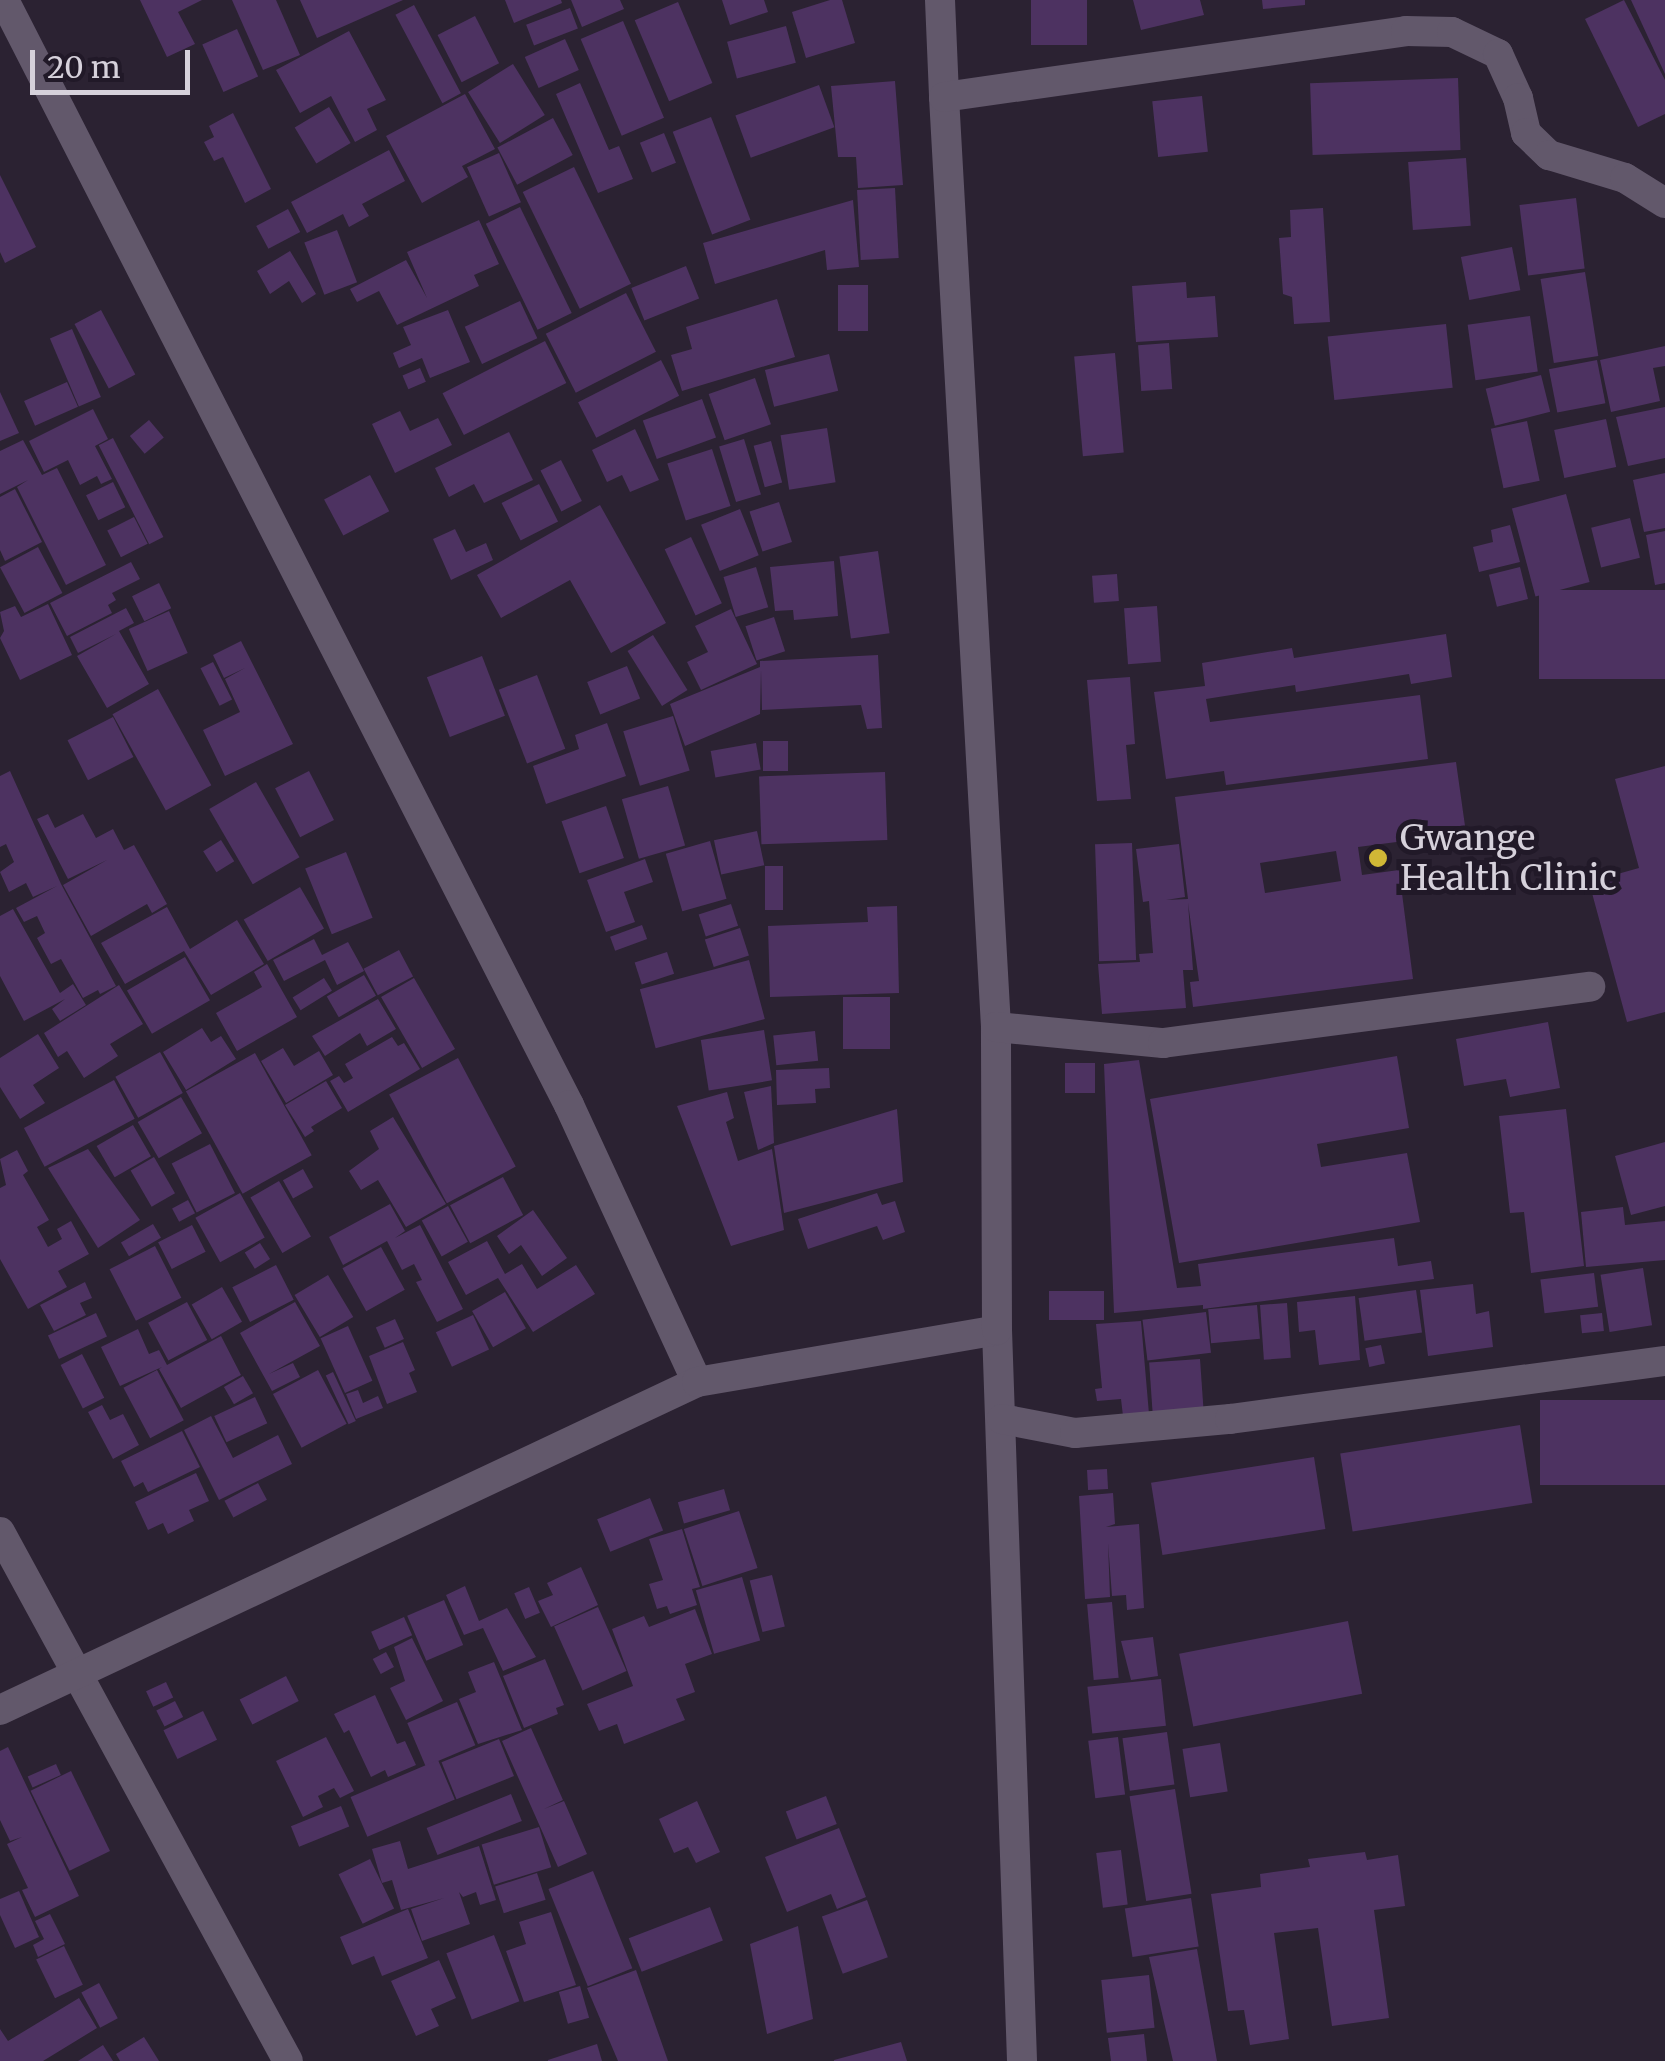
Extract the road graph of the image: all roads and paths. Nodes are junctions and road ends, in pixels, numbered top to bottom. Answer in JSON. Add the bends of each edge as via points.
{"nodes":[{"id":1,"x":4,"y":0,"type":"edge"},
{"id":2,"x":940,"y":0,"type":"edge"},
{"id":3,"x":944,"y":97,"type":"junction"},
{"id":4,"x":1665,"y":203,"type":"edge"},
{"id":5,"x":1590,"y":988,"type":"dead end"},
{"id":6,"x":996,"y":1028,"type":"junction"},
{"id":7,"x":998,"y":1330,"type":"junction"},
{"id":8,"x":1665,"y":1362,"type":"edge"},
{"id":9,"x":697,"y":1382,"type":"junction"},
{"id":10,"x":1002,"y":1419,"type":"junction"},
{"id":11,"x":0,"y":1532,"type":"edge"},
{"id":12,"x":78,"y":1673,"type":"junction"},
{"id":13,"x":0,"y":1710,"type":"edge"},
{"id":14,"x":288,"y":2061,"type":"edge"},
{"id":15,"x":1022,"y":2061,"type":"edge"}],
"edges":[{"from":1,"to":9,"type":"street","via":[[569,1105]]},
{"from":2,"to":3,"type":"street"},
{"from":3,"to":4,"type":"street","via":[[1406,31],[1452,32],[1498,54],[1526,133],[1549,155],[1625,178]]},
{"from":3,"to":6,"type":"street"},
{"from":5,"to":6,"type":"street","via":[[1162,1043]]},
{"from":6,"to":7,"type":"street"},
{"from":7,"to":9,"type":"street"},
{"from":7,"to":10,"type":"street"},
{"from":8,"to":10,"type":"street","via":[[1075,1433]]},
{"from":9,"to":12,"type":"street"},
{"from":10,"to":15,"type":"street"},
{"from":11,"to":12,"type":"street"},
{"from":12,"to":13,"type":"street"},
{"from":12,"to":14,"type":"street"}]}
